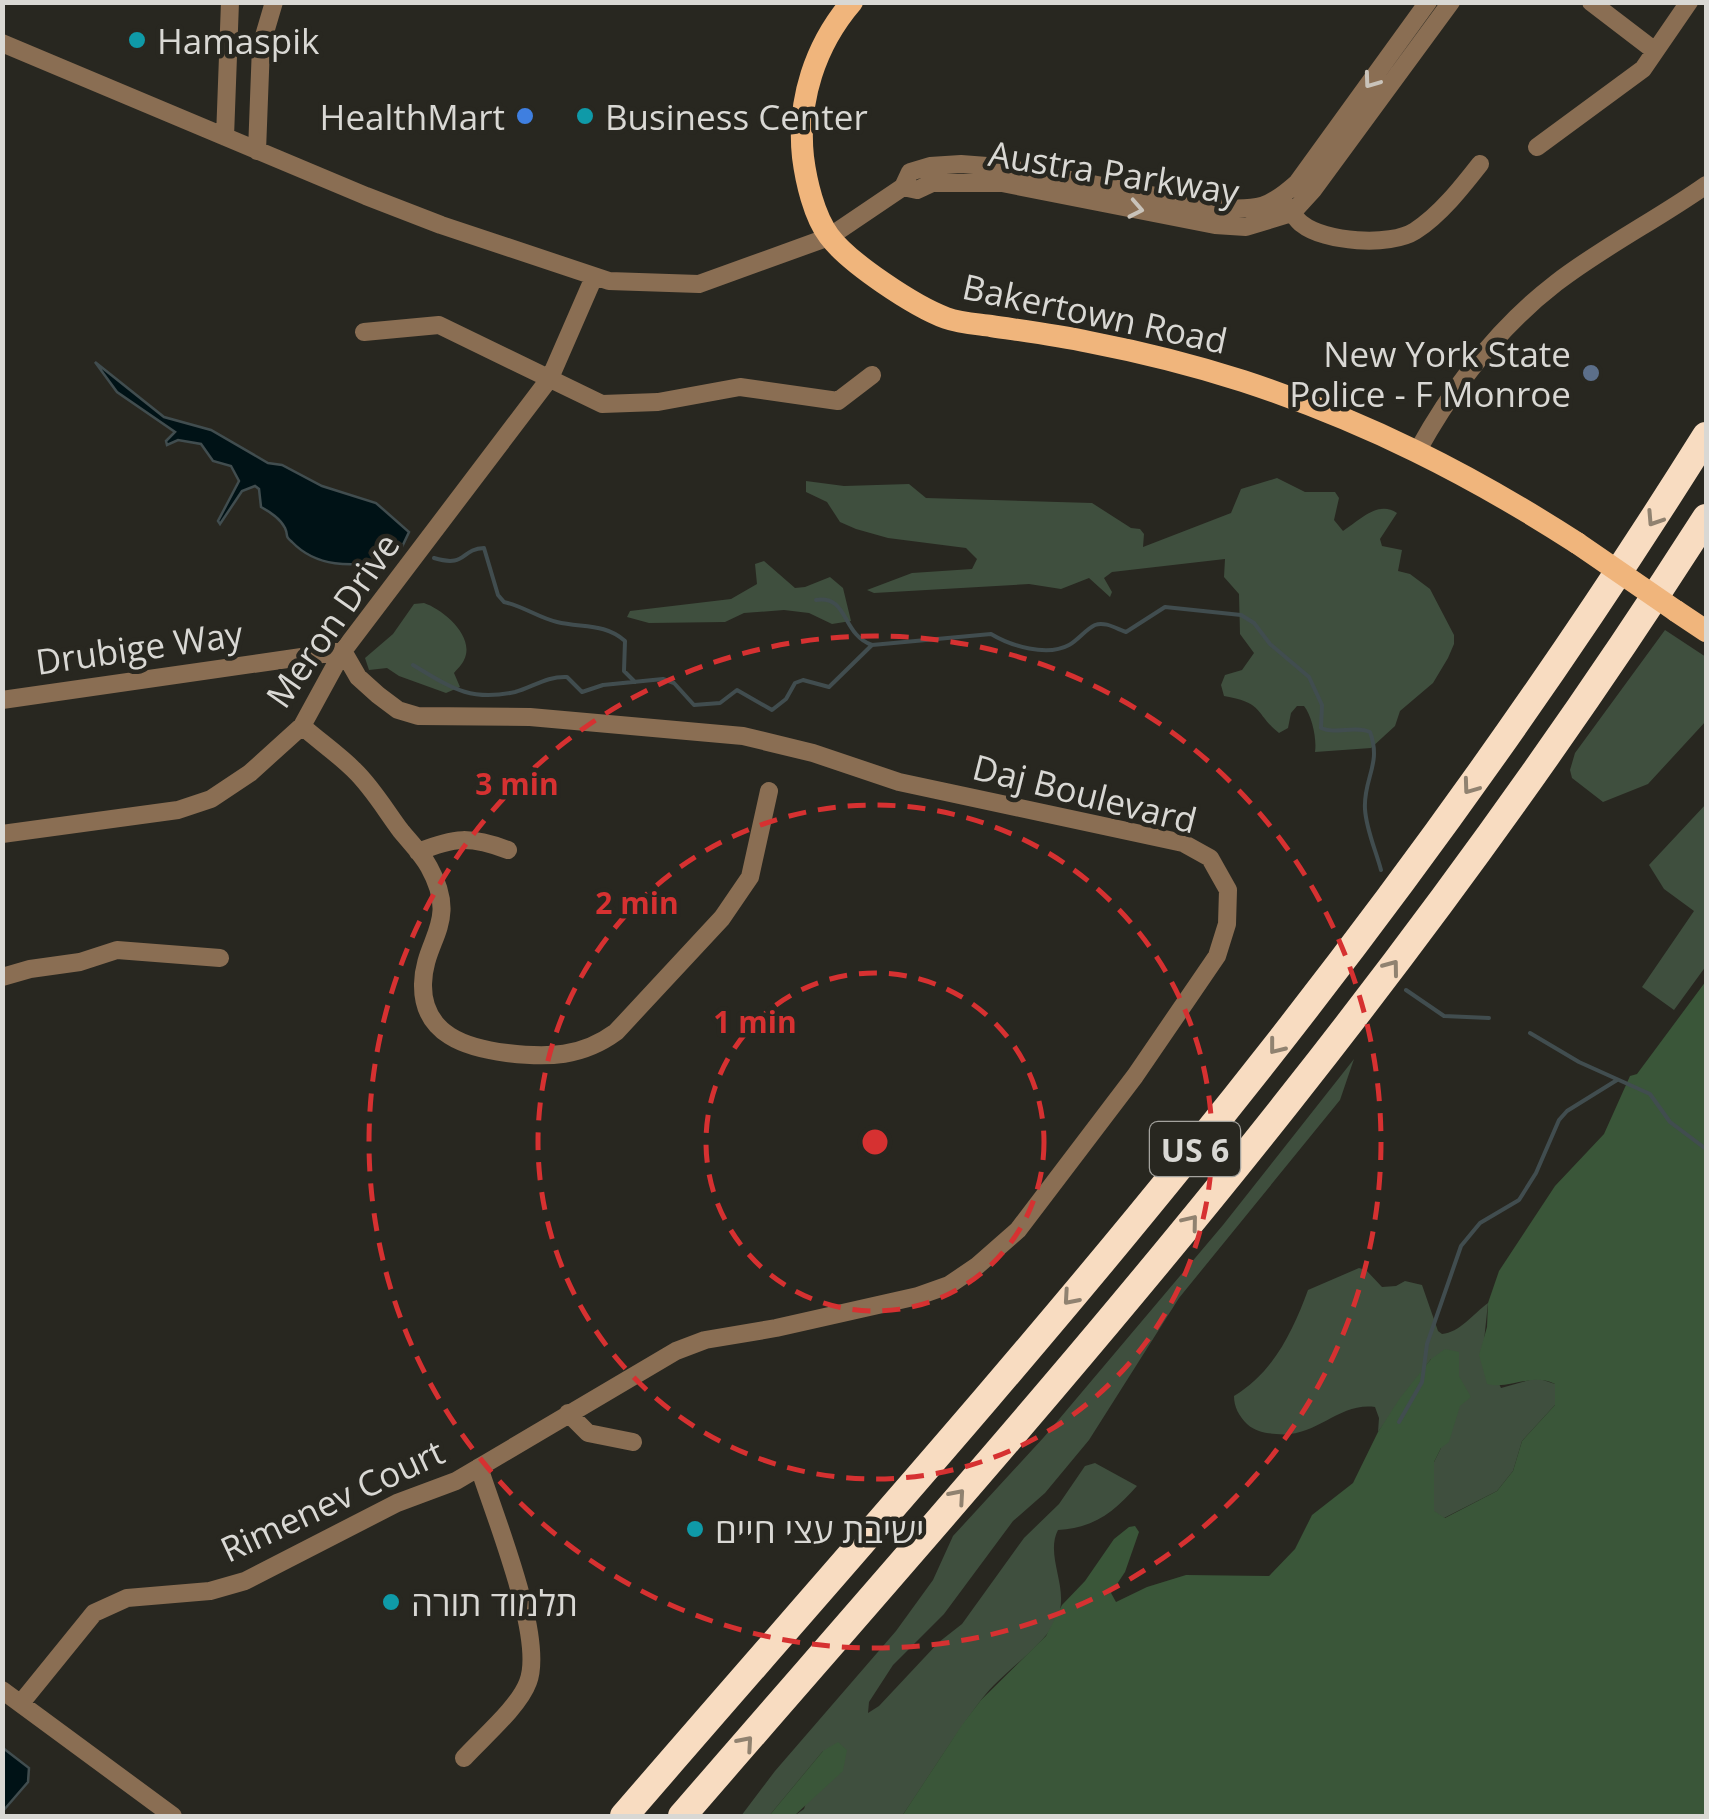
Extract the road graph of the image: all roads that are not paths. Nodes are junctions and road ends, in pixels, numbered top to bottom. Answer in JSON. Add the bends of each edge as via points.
{"nodes":[{"id":1,"x":230,"y":2,"type":"edge"},
{"id":2,"x":274,"y":2,"type":"edge"},
{"id":3,"x":852,"y":2,"type":"edge"},
{"id":4,"x":1428,"y":2,"type":"edge"},
{"id":5,"x":1450,"y":2,"type":"edge"},
{"id":6,"x":1592,"y":2,"type":"edge"},
{"id":7,"x":1689,"y":2,"type":"edge"},
{"id":8,"x":2,"y":42,"type":"edge"},
{"id":9,"x":1655,"y":51,"type":"junction"},
{"id":10,"x":226,"y":137,"type":"junction"},
{"id":11,"x":1537,"y":147,"type":"dead end"},
{"id":12,"x":257,"y":150,"type":"junction"},
{"id":13,"x":1480,"y":164,"type":"dead end"},
{"id":14,"x":1706,"y":185,"type":"edge"},
{"id":15,"x":1287,"y":205,"type":"junction"},
{"id":16,"x":829,"y":237,"type":"junction"},
{"id":17,"x":594,"y":277,"type":"junction"},
{"id":18,"x":364,"y":332,"type":"dead end"},
{"id":19,"x":872,"y":375,"type":"dead end"},
{"id":20,"x":550,"y":378,"type":"junction"},
{"id":21,"x":1706,"y":436,"type":"edge"},
{"id":22,"x":1418,"y":450,"type":"junction"},
{"id":23,"x":1706,"y":518,"type":"edge"},
{"id":24,"x":1702,"y":628,"type":"edge"},
{"id":25,"x":343,"y":651,"type":"junction"},
{"id":26,"x":2,"y":700,"type":"edge"},
{"id":27,"x":302,"y":726,"type":"junction"},
{"id":28,"x":769,"y":791,"type":"dead end"},
{"id":29,"x":2,"y":834,"type":"edge"},
{"id":30,"x":508,"y":850,"type":"dead end"},
{"id":31,"x":418,"y":852,"type":"junction"},
{"id":32,"x":220,"y":958,"type":"dead end"},
{"id":33,"x":2,"y":977,"type":"edge"},
{"id":34,"x":568,"y":1413,"type":"junction"},
{"id":35,"x":633,"y":1442,"type":"dead end"},
{"id":36,"x":479,"y":1467,"type":"junction"},
{"id":37,"x":2,"y":1690,"type":"edge"},
{"id":38,"x":21,"y":1704,"type":"junction"},
{"id":39,"x":464,"y":1758,"type":"dead end"},
{"id":40,"x":173,"y":1816,"type":"edge"},
{"id":41,"x":624,"y":1816,"type":"edge"},
{"id":42,"x":682,"y":1816,"type":"edge"}],
"edges":[{"from":1,"to":10,"type":"street"},
{"from":2,"to":12,"type":"street","via":[[261,46]]},
{"from":3,"to":16,"type":"main road","via":[[823,44],[800,123],[808,182]]},
{"from":4,"to":15,"type":"street","name":"Austra Parkway","one_way":true},
{"from":5,"to":15,"type":"street","via":[[1314,190]]},
{"from":6,"to":9,"type":"street"},
{"from":7,"to":9,"type":"street"},
{"from":8,"to":10,"type":"street"},
{"from":9,"to":11,"type":"street","via":[[1642,69]]},
{"from":10,"to":12,"type":"street"},
{"from":12,"to":17,"type":"street","via":[[440,225]]},
{"from":13,"to":15,"type":"street","via":[[1414,232],[1382,242],[1346,240],[1303,226]]},
{"from":14,"to":22,"type":"street","via":[[1534,302],[1468,372]]},
{"from":15,"to":16,"type":"street","name":"Austra Parkway","via":[[1246,227],[1002,183],[932,183],[903,187]]},
{"from":16,"to":17,"type":"street","via":[[699,284]]},
{"from":16,"to":22,"type":"main road","name":"Bakertown Road","via":[[895,292],[949,319],[1176,362],[1274,392]]},
{"from":17,"to":20,"type":"street","name":"Meron Drive"},
{"from":18,"to":20,"type":"street","via":[[439,325]]},
{"from":19,"to":20,"type":"street","via":[[838,401],[740,387],[602,404]]},
{"from":20,"to":25,"type":"street","name":"Meron Drive"},
{"from":21,"to":41,"type":"highway","number":"US 6","one_way":true,"via":[[1542,686],[1280,1041],[1088,1277]]},
{"from":22,"to":24,"type":"main road","name":"Bakertown Road","bridge":true,"via":[[1577,543]]},
{"from":42,"to":23,"type":"highway","number":"US 6","one_way":true,"via":[[1288,1102],[1520,792]]},
{"from":25,"to":26,"type":"street","name":"Drubige Way"},
{"from":25,"to":27,"type":"street","name":"Meron Drive"},
{"from":25,"to":34,"type":"street","name":"Daj Boulevard","via":[[378,695],[418,716],[530,717],[742,736],[899,782],[1182,843],[1210,858],[1228,890],[1217,956],[1185,1008],[1030,1216],[978,1266],[918,1296],[705,1340]]},
{"from":27,"to":29,"type":"street","name":"Meron Drive","via":[[211,799],[178,810]]},
{"from":27,"to":31,"type":"street","via":[[357,772]]},
{"from":28,"to":31,"type":"street","via":[[750,877],[722,918],[616,1032],[566,1055],[462,1045],[437,1026],[423,983],[442,907]]},
{"from":30,"to":31,"type":"street","via":[[464,838]]},
{"from":32,"to":33,"type":"street","via":[[117,950]]},
{"from":34,"to":35,"type":"street","via":[[588,1433]]},
{"from":34,"to":36,"type":"street","name":"Rimenev Court"},
{"from":36,"to":38,"type":"street","name":"Rimenev Court","via":[[245,1581],[107,1605]]},
{"from":36,"to":39,"type":"street","via":[[533,1660],[522,1693]]},
{"from":37,"to":38,"type":"street"},
{"from":38,"to":40,"type":"street"}]}
